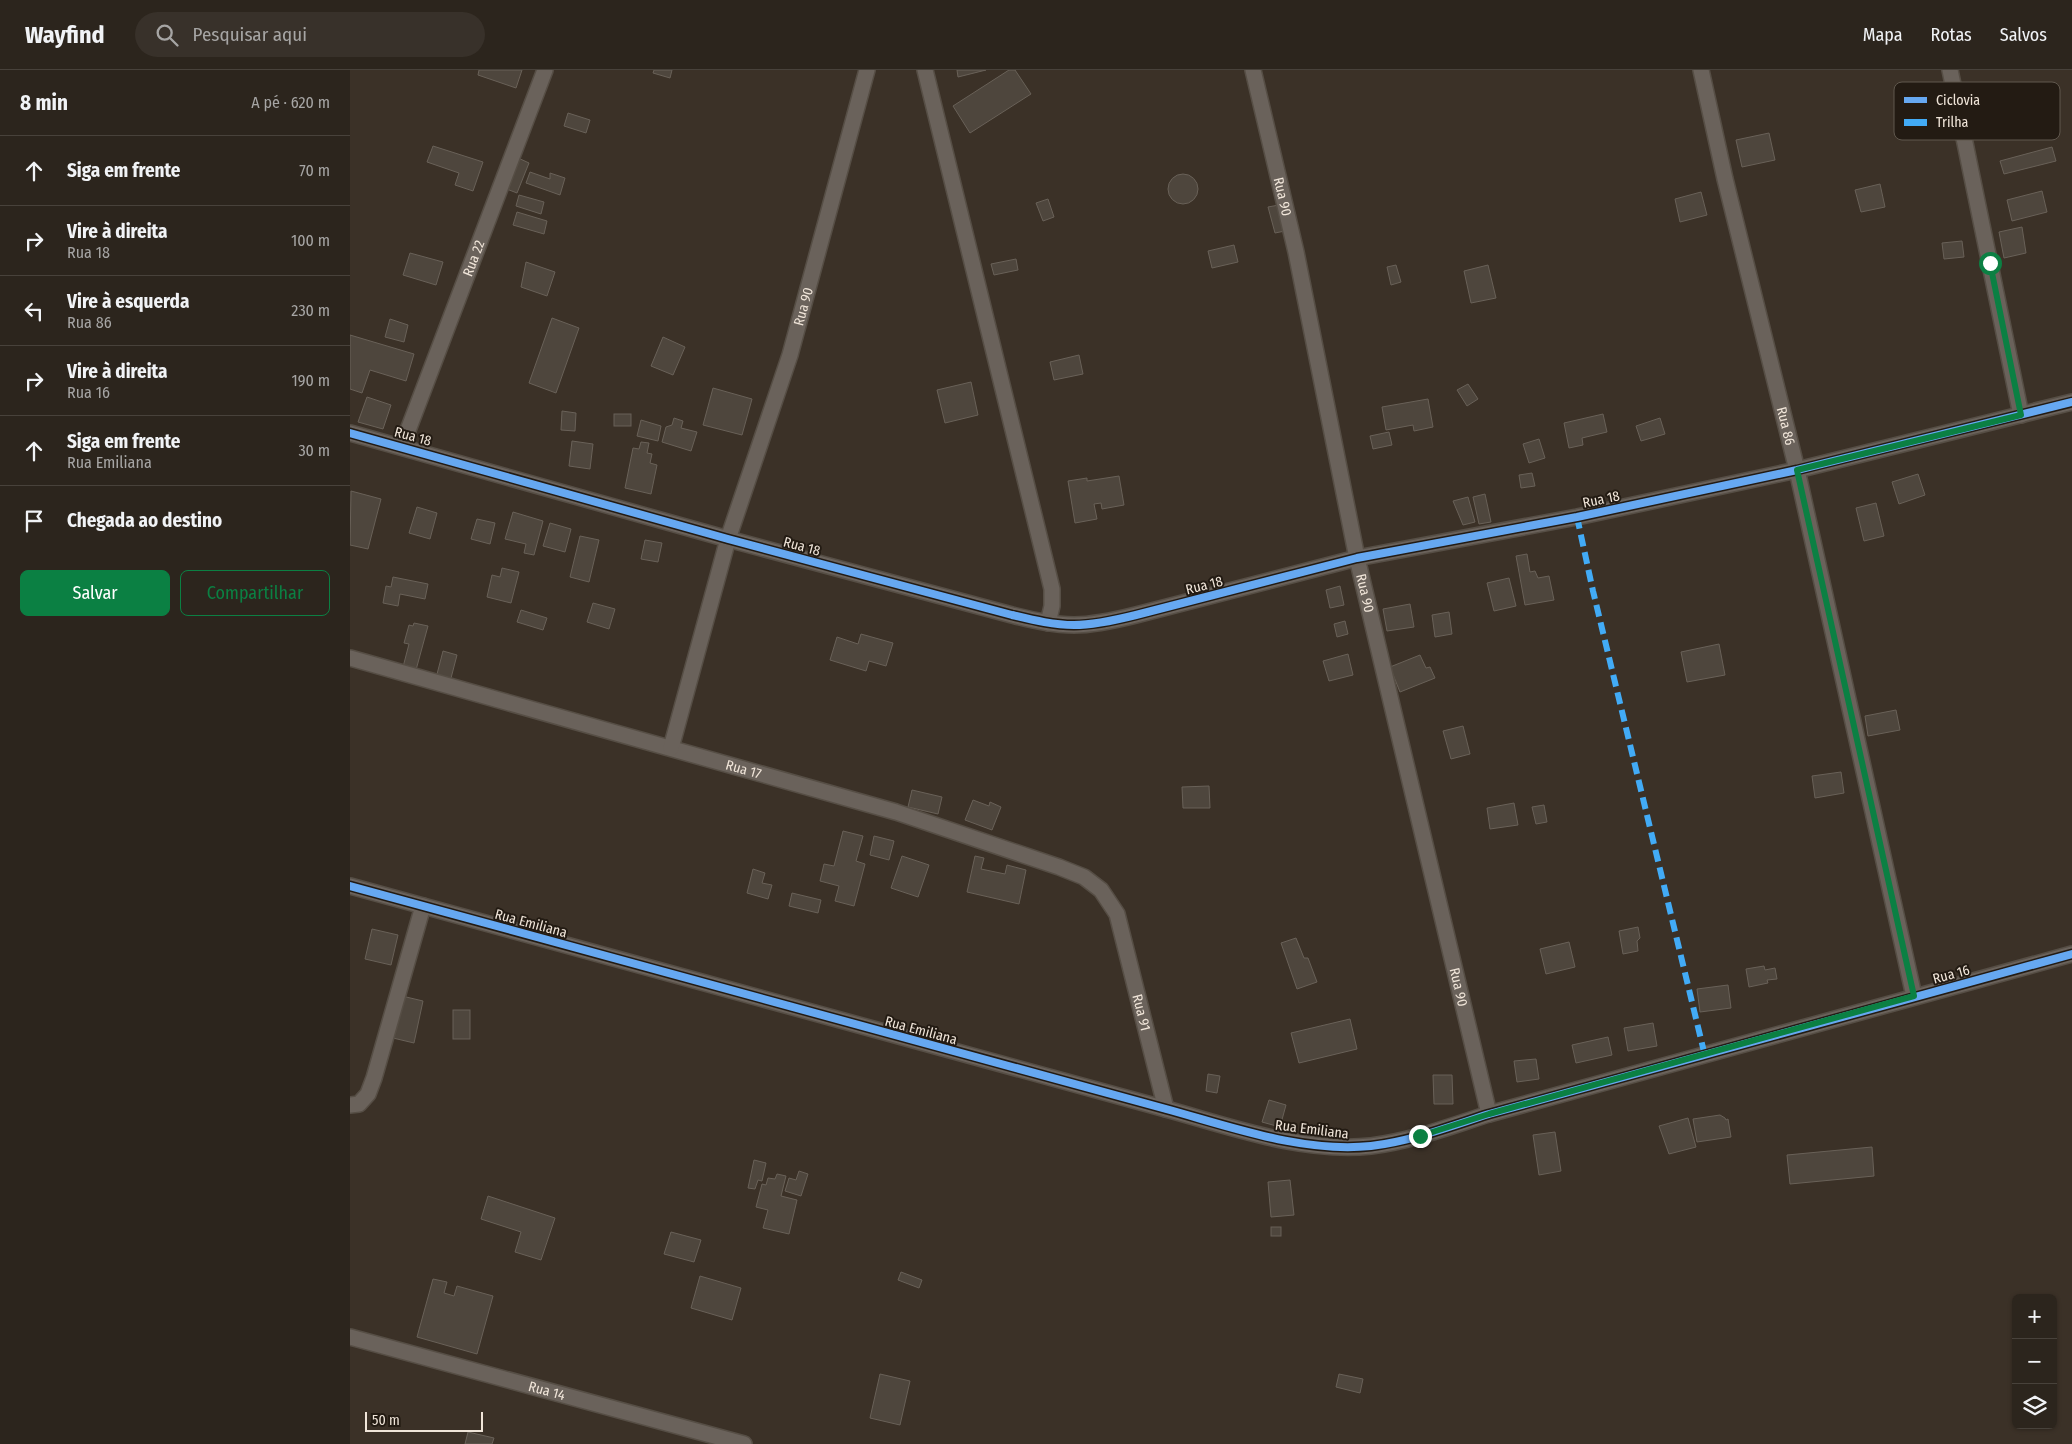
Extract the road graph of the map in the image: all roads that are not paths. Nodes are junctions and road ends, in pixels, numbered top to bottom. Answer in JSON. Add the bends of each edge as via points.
{"nodes":[{"id":1,"x":545,"y":70,"type":"edge"},
{"id":2,"x":867,"y":70,"type":"edge"},
{"id":3,"x":925,"y":70,"type":"edge"},
{"id":4,"x":1253,"y":70,"type":"edge"},
{"id":5,"x":1701,"y":70,"type":"edge"},
{"id":6,"x":1964,"y":140,"type":"edge"},
{"id":7,"x":2072,"y":402,"type":"edge"},
{"id":8,"x":2021,"y":415,"type":"junction"},
{"id":9,"x":350,"y":433,"type":"edge"},
{"id":10,"x":402,"y":446,"type":"junction"},
{"id":11,"x":1797,"y":470,"type":"junction"},
{"id":12,"x":728,"y":539,"type":"junction"},
{"id":13,"x":1357,"y":558,"type":"junction"},
{"id":14,"x":1048,"y":623,"type":"junction"},
{"id":15,"x":350,"y":658,"type":"edge"},
{"id":16,"x":671,"y":748,"type":"junction"},
{"id":17,"x":350,"y":886,"type":"edge"},
{"id":18,"x":422,"y":906,"type":"junction"},
{"id":19,"x":1117,"y":914,"type":"joint"},
{"id":20,"x":2072,"y":954,"type":"edge"},
{"id":21,"x":1914,"y":996,"type":"junction"},
{"id":22,"x":350,"y":1105,"type":"edge"},
{"id":23,"x":1166,"y":1109,"type":"junction"},
{"id":24,"x":1489,"y":1114,"type":"junction"},
{"id":25,"x":350,"y":1337,"type":"edge"},
{"id":26,"x":744,"y":1444,"type":"edge"}],
"edges":[{"from":1,"to":10,"type":"street","name":"Rua 22"},
{"from":2,"to":12,"type":"street","name":"Rua 90","via":[[790,355]]},
{"from":3,"to":14,"type":"street","via":[[1052,589]]},
{"from":4,"to":13,"type":"street","name":"Rua 90","via":[[1296,252]]},
{"from":5,"to":11,"type":"street","name":"Rua 86"},
{"from":6,"to":8,"type":"street"},
{"from":7,"to":8,"type":"street","name":"Rua 18"},
{"from":8,"to":11,"type":"street","name":"Rua 18"},
{"from":9,"to":10,"type":"street","name":"Rua 18"},
{"from":10,"to":12,"type":"street","name":"Rua 18"},
{"from":11,"to":13,"type":"street","name":"Rua 18"},
{"from":11,"to":21,"type":"street","name":"Rua 86"},
{"from":12,"to":14,"type":"street","name":"Rua 18"},
{"from":12,"to":16,"type":"street","name":"Rua 90"},
{"from":13,"to":14,"type":"street","name":"Rua 18","via":[[1108,621],[1075,625]]},
{"from":13,"to":24,"type":"street","name":"Rua 90"},
{"from":15,"to":16,"type":"street","name":"Rua 17"},
{"from":16,"to":19,"type":"street","name":"Rua 17","via":[[896,812],[1059,867],[1084,877],[1101,890]]},
{"from":17,"to":18,"type":"street","name":"Rua Emiliana"},
{"from":18,"to":22,"type":"street","via":[[374,1078],[368,1094],[359,1104]]},
{"from":18,"to":23,"type":"street","name":"Rua Emiliana"},
{"from":19,"to":23,"type":"street","name":"Rua 91"},
{"from":20,"to":21,"type":"street","name":"Rua 16"},
{"from":21,"to":24,"type":"street","name":"Rua 16"},
{"from":23,"to":24,"type":"street","name":"Rua Emiliana","via":[[1286,1140],[1342,1147],[1372,1146],[1420,1136]]},
{"from":25,"to":26,"type":"street","name":"Rua 14"}]}
